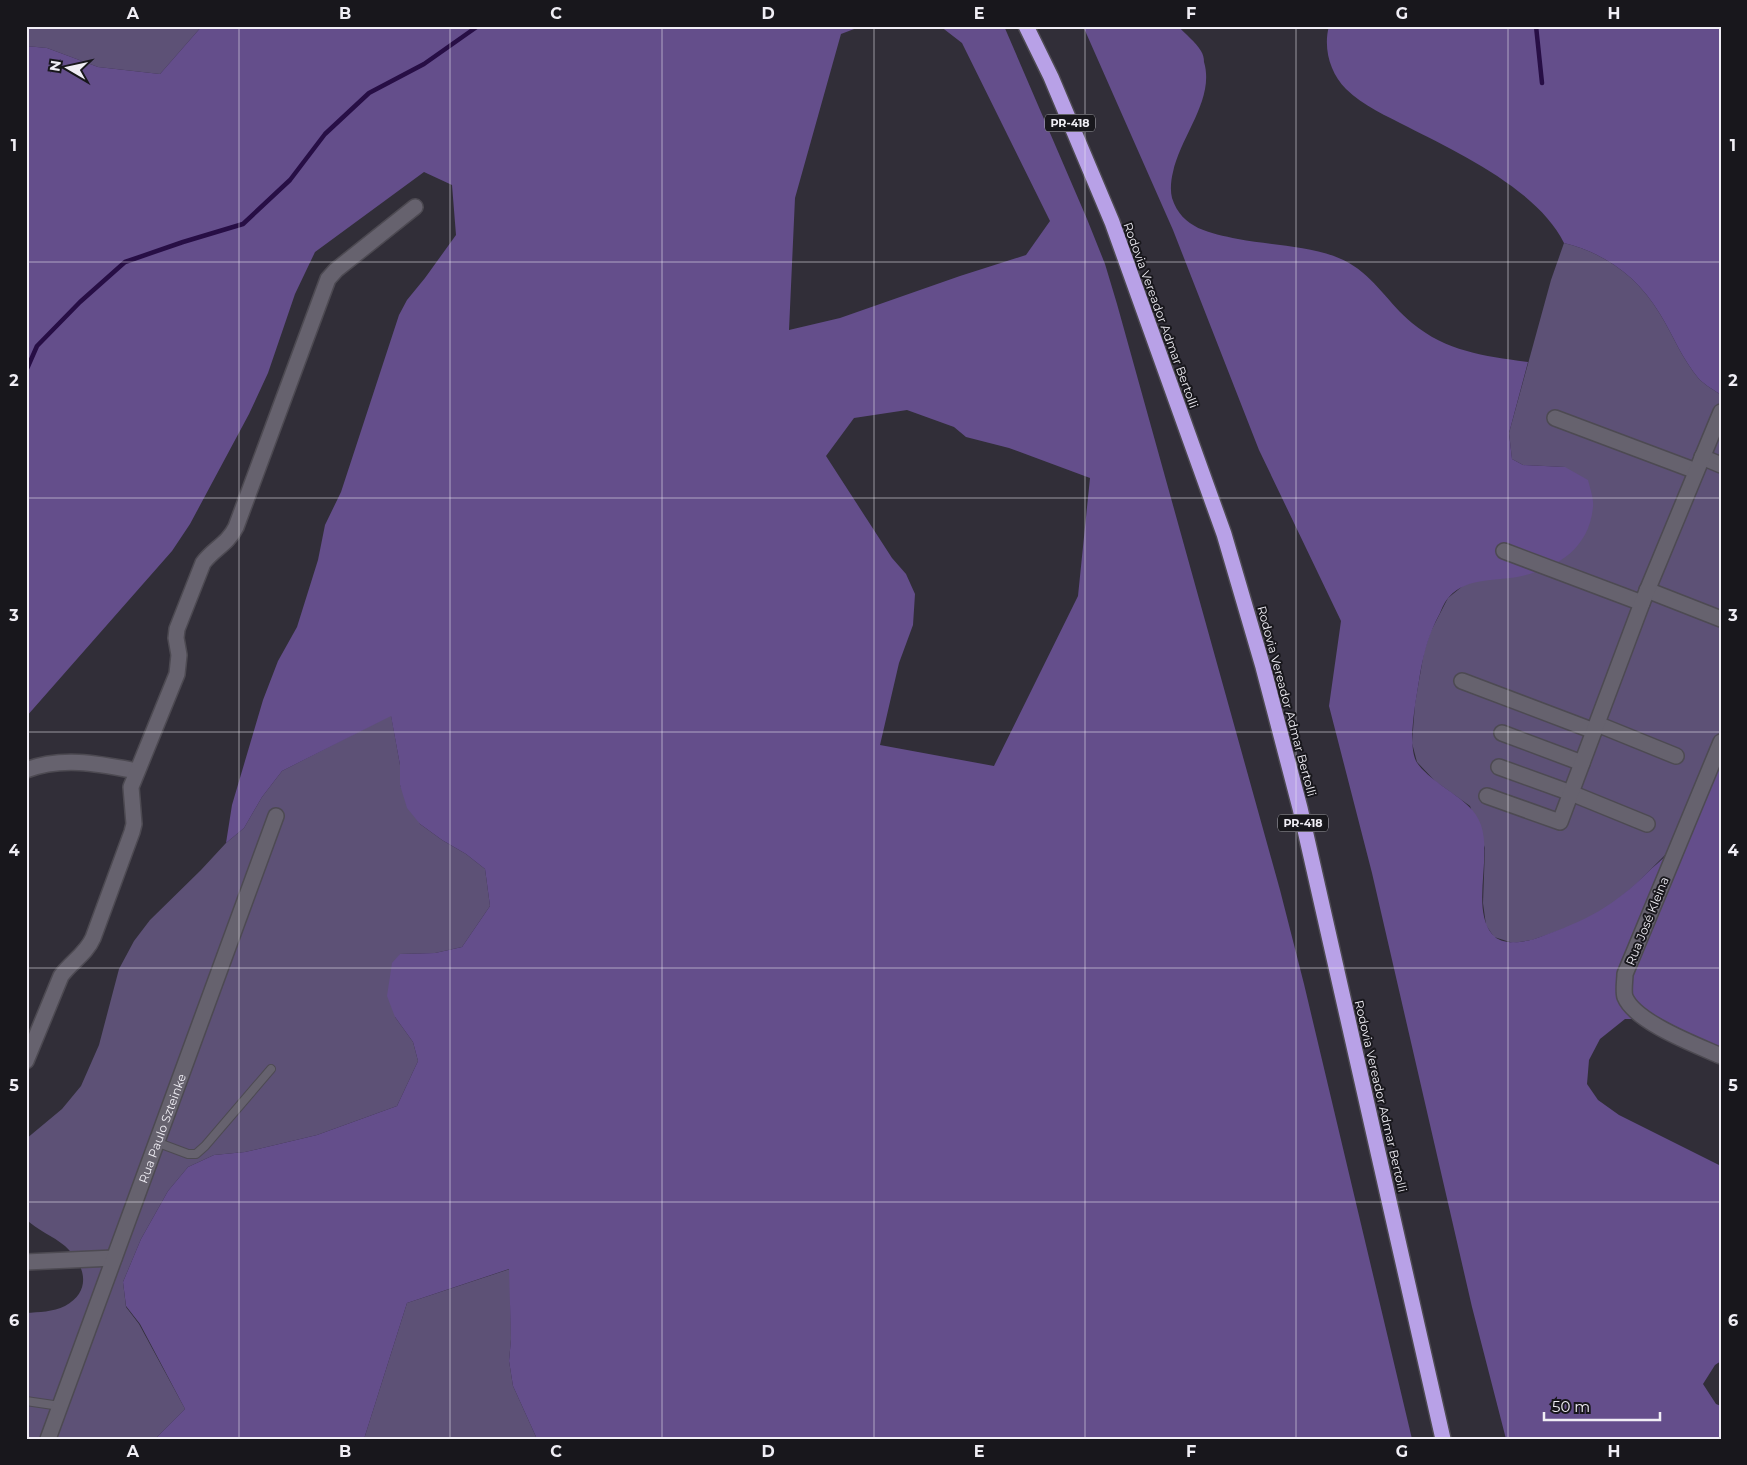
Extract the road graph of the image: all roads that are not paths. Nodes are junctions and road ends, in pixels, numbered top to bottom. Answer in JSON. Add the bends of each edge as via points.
{"nodes":[{"id":1,"x":1026,"y":26,"type":"edge"},
{"id":2,"x":414,"y":207,"type":"dead end"},
{"id":3,"x":1721,"y":412,"type":"edge"},
{"id":4,"x":1555,"y":418,"type":"dead end"},
{"id":5,"x":1699,"y":464,"type":"junction"},
{"id":6,"x":1721,"y":465,"type":"edge"},
{"id":7,"x":1504,"y":551,"type":"dead end"},
{"id":8,"x":1644,"y":596,"type":"junction"},
{"id":9,"x":1721,"y":619,"type":"edge"},
{"id":10,"x":1462,"y":681,"type":"dead end"},
{"id":11,"x":1596,"y":727,"type":"junction"},
{"id":12,"x":1502,"y":733,"type":"dead end"},
{"id":13,"x":1721,"y":742,"type":"edge"},
{"id":14,"x":1676,"y":756,"type":"dead end"},
{"id":15,"x":1582,"y":763,"type":"junction"},
{"id":16,"x":1499,"y":767,"type":"dead end"},
{"id":17,"x":26,"y":770,"type":"edge"},
{"id":18,"x":137,"y":771,"type":"junction"},
{"id":19,"x":1571,"y":793,"type":"junction"},
{"id":20,"x":1487,"y":796,"type":"dead end"},
{"id":21,"x":276,"y":816,"type":"dead end"},
{"id":22,"x":1646,"y":824,"type":"dead end"},
{"id":23,"x":1721,"y":1056,"type":"edge"},
{"id":24,"x":26,"y":1061,"type":"edge"},
{"id":25,"x":271,"y":1069,"type":"dead end"},
{"id":26,"x":156,"y":1142,"type":"junction"},
{"id":27,"x":114,"y":1258,"type":"junction"},
{"id":28,"x":26,"y":1262,"type":"edge"},
{"id":29,"x":26,"y":1401,"type":"edge"},
{"id":30,"x":60,"y":1406,"type":"junction"},
{"id":31,"x":48,"y":1439,"type":"edge"},
{"id":32,"x":1443,"y":1439,"type":"edge"}],
"edges":[{"from":1,"to":32,"type":"highway","name":"Rodovia Vereador Admar Bertolli","number":"PR-418","via":[[1112,222],[1224,534],[1300,808]]},
{"from":2,"to":18,"type":"street","via":[[328,280],[236,527],[226,543],[203,563],[179,621],[177,674]]},
{"from":3,"to":5,"type":"street"},
{"from":4,"to":5,"type":"street"},
{"from":5,"to":6,"type":"street"},
{"from":5,"to":8,"type":"street"},
{"from":7,"to":8,"type":"street"},
{"from":8,"to":9,"type":"street"},
{"from":8,"to":11,"type":"street"},
{"from":10,"to":11,"type":"street"},
{"from":11,"to":14,"type":"street"},
{"from":11,"to":15,"type":"street"},
{"from":12,"to":15,"type":"street"},
{"from":13,"to":23,"type":"street","name":"Rua José Kleina","via":[[1625,974],[1625,996],[1638,1015]]},
{"from":15,"to":19,"type":"street"},
{"from":16,"to":19,"type":"street"},
{"from":17,"to":18,"type":"street","via":[[56,762],[77,762]]},
{"from":18,"to":24,"type":"street","via":[[132,786],[132,832],[93,938],[85,952],[60,976]]},
{"from":19,"to":20,"type":"street","via":[[1560,822]]},
{"from":19,"to":22,"type":"street"},
{"from":21,"to":26,"type":"street","name":"Rua Paulo Szteinke"},
{"from":25,"to":26,"type":"lane","via":[[196,1154]]},
{"from":26,"to":27,"type":"street","name":"Rua Paulo Szteinke"},
{"from":27,"to":28,"type":"street"},
{"from":27,"to":30,"type":"street","name":"Rua Paulo Szteinke"},
{"from":29,"to":30,"type":"lane"},
{"from":30,"to":31,"type":"street","name":"Rua Paulo Szteinke"}]}
